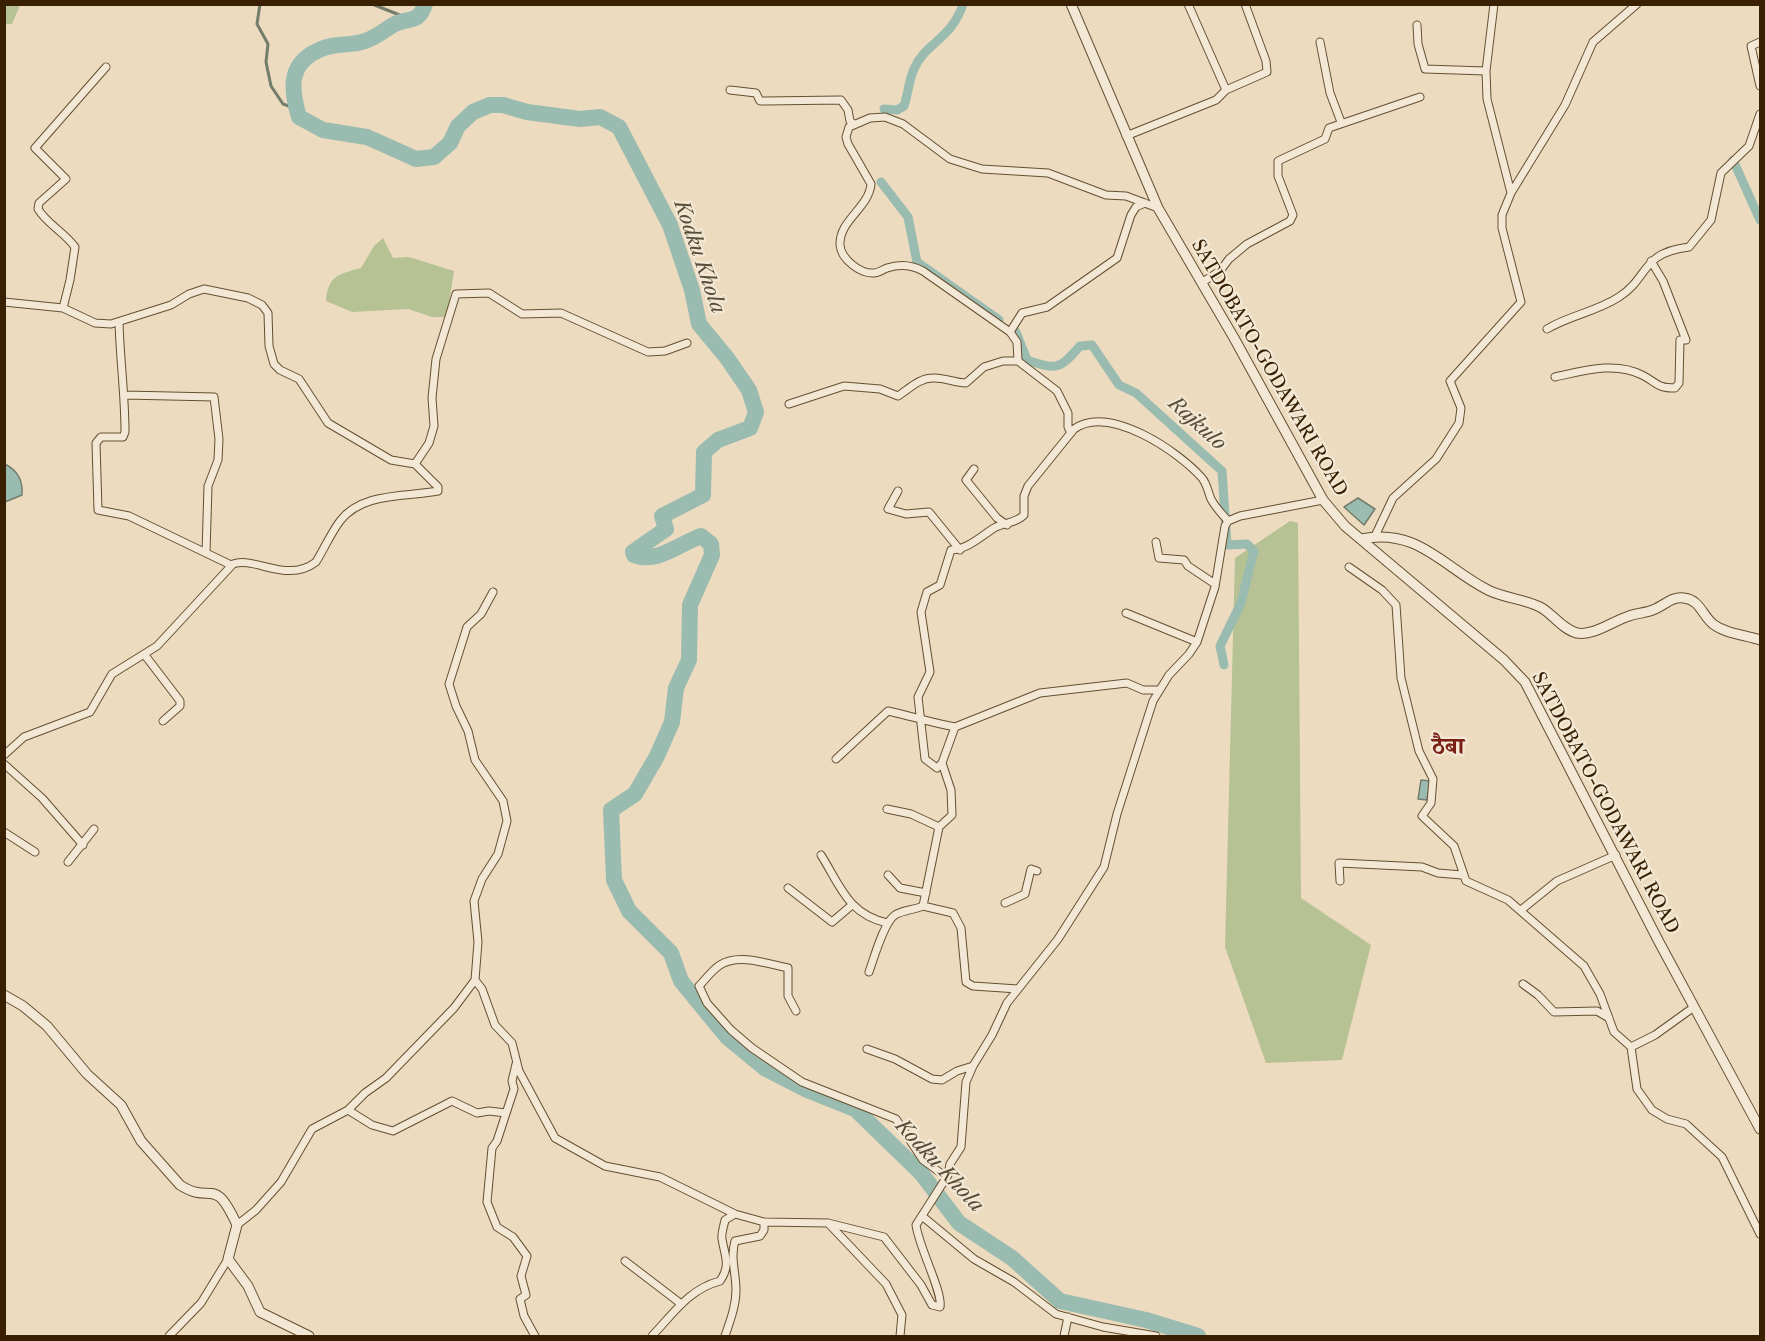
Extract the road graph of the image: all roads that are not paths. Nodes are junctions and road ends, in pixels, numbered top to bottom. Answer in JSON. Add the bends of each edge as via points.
{"nodes":[{"id":1,"x":1071,"y":4,"type":"edge"},
{"id":2,"x":1188,"y":4,"type":"edge"},
{"id":3,"x":1245,"y":4,"type":"edge"},
{"id":4,"x":1494,"y":4,"type":"edge"},
{"id":5,"x":1637,"y":4,"type":"edge"},
{"id":6,"x":1417,"y":25,"type":"dead end"},
{"id":7,"x":1320,"y":42,"type":"dead end"},
{"id":8,"x":1761,"y":42,"type":"edge"},
{"id":9,"x":106,"y":67,"type":"dead end"},
{"id":10,"x":1486,"y":71,"type":"junction"},
{"id":11,"x":1761,"y":86,"type":"edge"},
{"id":12,"x":730,"y":90,"type":"dead end"},
{"id":13,"x":1226,"y":90,"type":"junction"},
{"id":14,"x":1420,"y":97,"type":"dead end"},
{"id":15,"x":1761,"y":114,"type":"edge"},
{"id":16,"x":1341,"y":122,"type":"junction"},
{"id":17,"x":854,"y":124,"type":"junction"},
{"id":18,"x":1126,"y":136,"type":"junction"},
{"id":19,"x":1511,"y":193,"type":"junction"},
{"id":20,"x":1144,"y":203,"type":"junction"},
{"id":21,"x":1158,"y":208,"type":"junction"},
{"id":22,"x":1651,"y":261,"type":"junction"},
{"id":23,"x":1201,"y":283,"type":"junction"},
{"id":24,"x":4,"y":302,"type":"edge"},
{"id":25,"x":63,"y":308,"type":"junction"},
{"id":26,"x":119,"y":322,"type":"junction"},
{"id":27,"x":1547,"y":329,"type":"dead end"},
{"id":28,"x":1010,"y":332,"type":"junction"},
{"id":29,"x":687,"y":343,"type":"dead end"},
{"id":30,"x":1018,"y":361,"type":"junction"},
{"id":31,"x":1555,"y":377,"type":"dead end"},
{"id":32,"x":125,"y":395,"type":"junction"},
{"id":33,"x":789,"y":404,"type":"dead end"},
{"id":34,"x":1071,"y":433,"type":"junction"},
{"id":35,"x":415,"y":464,"type":"junction"},
{"id":36,"x":974,"y":469,"type":"dead end"},
{"id":37,"x":898,"y":491,"type":"dead end"},
{"id":38,"x":1323,"y":500,"type":"junction"},
{"id":39,"x":1228,"y":521,"type":"junction"},
{"id":40,"x":1008,"y":525,"type":"junction"},
{"id":41,"x":1375,"y":536,"type":"junction"},
{"id":42,"x":1361,"y":539,"type":"junction"},
{"id":43,"x":1156,"y":542,"type":"dead end"},
{"id":44,"x":960,"y":550,"type":"junction"},
{"id":45,"x":206,"y":553,"type":"junction"},
{"id":46,"x":231,"y":565,"type":"junction"},
{"id":47,"x":1349,"y":567,"type":"dead end"},
{"id":48,"x":1215,"y":584,"type":"junction"},
{"id":49,"x":493,"y":592,"type":"dead end"},
{"id":50,"x":1126,"y":613,"type":"dead end"},
{"id":51,"x":1761,"y":640,"type":"edge"},
{"id":52,"x":1197,"y":642,"type":"junction"},
{"id":53,"x":144,"y":654,"type":"junction"},
{"id":54,"x":1158,"y":690,"type":"junction"},
{"id":55,"x":163,"y":721,"type":"dead end"},
{"id":56,"x":919,"y":721,"type":"junction"},
{"id":57,"x":955,"y":727,"type":"junction"},
{"id":58,"x":4,"y":755,"type":"edge"},
{"id":59,"x":836,"y":759,"type":"dead end"},
{"id":60,"x":942,"y":763,"type":"junction"},
{"id":61,"x":4,"y":764,"type":"edge"},
{"id":62,"x":887,"y":809,"type":"dead end"},
{"id":63,"x":939,"y":827,"type":"junction"},
{"id":64,"x":94,"y":829,"type":"dead end"},
{"id":65,"x":4,"y":832,"type":"edge"},
{"id":66,"x":83,"y":845,"type":"junction"},
{"id":67,"x":35,"y":852,"type":"dead end"},
{"id":68,"x":821,"y":855,"type":"dead end"},
{"id":69,"x":1616,"y":855,"type":"junction"},
{"id":70,"x":69,"y":862,"type":"dead end"},
{"id":71,"x":1037,"y":871,"type":"dead end"},
{"id":72,"x":888,"y":875,"type":"dead end"},
{"id":73,"x":1462,"y":875,"type":"junction"},
{"id":74,"x":1340,"y":882,"type":"dead end"},
{"id":75,"x":788,"y":888,"type":"dead end"},
{"id":76,"x":926,"y":892,"type":"junction"},
{"id":77,"x":1005,"y":903,"type":"dead end"},
{"id":78,"x":852,"y":906,"type":"junction"},
{"id":79,"x":923,"y":906,"type":"junction"},
{"id":80,"x":1521,"y":910,"type":"junction"},
{"id":81,"x":887,"y":923,"type":"junction"},
{"id":82,"x":869,"y":972,"type":"dead end"},
{"id":83,"x":475,"y":980,"type":"junction"},
{"id":84,"x":1523,"y":984,"type":"dead end"},
{"id":85,"x":1018,"y":989,"type":"junction"},
{"id":86,"x":4,"y":995,"type":"edge"},
{"id":87,"x":1694,"y":1007,"type":"junction"},
{"id":88,"x":796,"y":1011,"type":"dead end"},
{"id":89,"x":1609,"y":1018,"type":"junction"},
{"id":90,"x":1631,"y":1047,"type":"junction"},
{"id":91,"x":867,"y":1049,"type":"dead end"},
{"id":92,"x":516,"y":1062,"type":"junction"},
{"id":93,"x":973,"y":1066,"type":"junction"},
{"id":94,"x":348,"y":1110,"type":"junction"},
{"id":95,"x":506,"y":1113,"type":"junction"},
{"id":96,"x":1761,"y":1129,"type":"edge"},
{"id":97,"x":946,"y":1178,"type":"junction"},
{"id":98,"x":735,"y":1214,"type":"junction"},
{"id":99,"x":922,"y":1216,"type":"junction"},
{"id":100,"x":764,"y":1222,"type":"junction"},
{"id":101,"x":828,"y":1223,"type":"junction"},
{"id":102,"x":237,"y":1225,"type":"junction"},
{"id":103,"x":1761,"y":1234,"type":"edge"},
{"id":104,"x":228,"y":1259,"type":"junction"},
{"id":105,"x":625,"y":1261,"type":"dead end"},
{"id":106,"x":680,"y":1304,"type":"junction"},
{"id":107,"x":1068,"y":1317,"type":"junction"},
{"id":108,"x":169,"y":1336,"type":"edge"},
{"id":109,"x":309,"y":1336,"type":"edge"},
{"id":110,"x":535,"y":1336,"type":"edge"},
{"id":111,"x":652,"y":1336,"type":"edge"},
{"id":112,"x":725,"y":1336,"type":"edge"},
{"id":113,"x":900,"y":1336,"type":"edge"},
{"id":114,"x":1064,"y":1336,"type":"edge"},
{"id":115,"x":1156,"y":1336,"type":"edge"}],
"edges":[{"from":1,"to":18,"type":"street","name":"SATDOBATO-GODAWARI ROAD"},
{"from":2,"to":13,"type":"street"},
{"from":3,"to":13,"type":"street","via":[[1267,72]]},
{"from":4,"to":10,"type":"street"},
{"from":5,"to":19,"type":"street","via":[[1593,42],[1565,105]]},
{"from":6,"to":10,"type":"street","via":[[1425,69]]},
{"from":7,"to":16,"type":"street","via":[[1330,93]]},
{"from":8,"to":11,"type":"street","via":[[1751,46]]},
{"from":9,"to":25,"type":"street","via":[[35,148],[66,179],[39,203],[38,209],[75,247]]},
{"from":10,"to":19,"type":"street","via":[[1487,99]]},
{"from":12,"to":17,"type":"street","via":[[756,93],[760,101],[841,100]]},
{"from":13,"to":18,"type":"street","via":[[1216,100]]},
{"from":14,"to":16,"type":"street"},
{"from":15,"to":22,"type":"street","via":[[1749,146],[1721,173],[1711,220],[1689,247],[1670,249]]},
{"from":16,"to":23,"type":"street","via":[[1329,128],[1324,139],[1278,161],[1278,176],[1293,215],[1290,221],[1246,244],[1221,271]]},
{"from":17,"to":20,"type":"street","via":[[885,117],[903,124],[958,162],[982,169],[1048,173],[1106,195],[1126,196]]},
{"from":17,"to":28,"type":"street","via":[[846,137],[869,178],[870,190],[844,228],[840,247],[843,256],[866,272],[896,266],[916,268]]},
{"from":18,"to":21,"type":"street","name":"SATDOBATO-GODAWARI ROAD"},
{"from":19,"to":41,"type":"street","via":[[1502,215],[1502,228],[1521,302],[1450,381],[1461,408],[1459,423],[1436,459],[1393,498]]},
{"from":20,"to":21,"type":"street"},
{"from":20,"to":28,"type":"street","via":[[1131,215],[1117,258],[1047,307],[1022,314]]},
{"from":21,"to":23,"type":"street","name":"SATDOBATO-GODAWARI ROAD"},
{"from":22,"to":27,"type":"street","via":[[1622,296]]},
{"from":22,"to":31,"type":"street","via":[[1686,340],[1680,340],[1676,388],[1658,388],[1642,375],[1620,368]]},
{"from":23,"to":38,"type":"street","name":"SATDOBATO-GODAWARI ROAD"},
{"from":24,"to":25,"type":"street"},
{"from":25,"to":26,"type":"street","via":[[95,323]]},
{"from":26,"to":32,"type":"street"},
{"from":26,"to":35,"type":"street","via":[[204,289],[248,298],[268,313],[274,364],[299,379],[328,423],[391,460]]},
{"from":28,"to":30,"type":"street","via":[[1017,342]]},
{"from":29,"to":35,"type":"street","via":[[648,352],[561,313],[522,314],[489,293],[456,294],[436,359],[434,426],[429,443]]},
{"from":30,"to":33,"type":"street","via":[[984,367],[966,383],[932,378],[914,384],[898,396],[880,389],[844,386]]},
{"from":30,"to":34,"type":"street","via":[[1057,391],[1068,412]]},
{"from":32,"to":45,"type":"street","via":[[214,397],[218,460],[208,486]]},
{"from":32,"to":45,"type":"street","via":[[125,436],[101,437],[96,443],[98,510],[129,516]]},
{"from":34,"to":39,"type":"street","via":[[1084,422],[1121,425],[1145,434],[1184,459],[1204,481],[1212,501]]},
{"from":34,"to":40,"type":"street","via":[[1028,486],[1024,515]]},
{"from":35,"to":46,"type":"street","via":[[438,491],[371,501],[349,513],[340,520],[310,567],[282,570],[242,562]]},
{"from":36,"to":40,"type":"street","via":[[966,480],[997,518]]},
{"from":37,"to":44,"type":"street","via":[[888,509],[906,514],[929,512]]},
{"from":38,"to":39,"type":"street"},
{"from":38,"to":42,"type":"street","name":"SATDOBATO-GODAWARI ROAD","via":[[1334,516]]},
{"from":39,"to":48,"type":"street"},
{"from":40,"to":44,"type":"street","via":[[995,527]]},
{"from":41,"to":42,"type":"street"},
{"from":41,"to":51,"type":"street","via":[[1403,540],[1433,551],[1486,589],[1539,606],[1577,633],[1591,632],[1628,616],[1655,610],[1676,597],[1696,602],[1722,630]]},
{"from":42,"to":69,"type":"street","name":"SATDOBATO-GODAWARI ROAD","via":[[1520,676]]},
{"from":43,"to":48,"type":"street","via":[[1159,558],[1184,560]]},
{"from":44,"to":56,"type":"street","via":[[951,550],[940,585],[927,592],[921,612],[930,672],[918,697]]},
{"from":45,"to":46,"type":"street"},
{"from":46,"to":53,"type":"street","via":[[197,606]]},
{"from":47,"to":73,"type":"street","via":[[1396,605],[1401,678],[1419,751],[1432,779],[1431,803],[1422,816],[1454,846]]},
{"from":48,"to":52,"type":"street"},
{"from":49,"to":83,"type":"street","via":[[481,614],[467,627],[449,684],[475,760],[503,801],[507,821],[498,854],[474,901],[478,942]]},
{"from":50,"to":52,"type":"street"},
{"from":52,"to":54,"type":"street"},
{"from":53,"to":55,"type":"street","via":[[180,701],[180,706]]},
{"from":53,"to":58,"type":"street","via":[[112,674],[96,705],[86,714],[24,737]]},
{"from":54,"to":57,"type":"street","via":[[1143,690],[1127,683],[1040,693]]},
{"from":54,"to":85,"type":"street","via":[[1117,814],[1104,867],[1058,939]]},
{"from":56,"to":57,"type":"street"},
{"from":56,"to":59,"type":"street","via":[[888,711]]},
{"from":56,"to":60,"type":"street","via":[[925,759],[937,768]]},
{"from":57,"to":60,"type":"street"},
{"from":60,"to":63,"type":"street","via":[[951,790],[952,815]]},
{"from":61,"to":66,"type":"street","via":[[42,798]]},
{"from":62,"to":63,"type":"street","via":[[912,814]]},
{"from":63,"to":76,"type":"street"},
{"from":64,"to":66,"type":"street"},
{"from":65,"to":67,"type":"street"},
{"from":66,"to":70,"type":"street"},
{"from":68,"to":78,"type":"street"},
{"from":69,"to":80,"type":"street","via":[[1557,881]]},
{"from":69,"to":87,"type":"street","name":"SATDOBATO-GODAWARI ROAD"},
{"from":71,"to":77,"type":"street","via":[[1030,869],[1025,894]]},
{"from":72,"to":76,"type":"street","via":[[900,888]]},
{"from":73,"to":74,"type":"street","via":[[1422,867],[1339,863]]},
{"from":73,"to":80,"type":"street","via":[[1466,881],[1498,894]]},
{"from":75,"to":78,"type":"street","via":[[832,922]]},
{"from":76,"to":79,"type":"street"},
{"from":78,"to":81,"type":"street","via":[[862,915]]},
{"from":79,"to":81,"type":"street","via":[[896,914]]},
{"from":79,"to":85,"type":"street","via":[[953,913],[961,928],[966,982],[973,986]]},
{"from":80,"to":89,"type":"street","via":[[1584,966]]},
{"from":81,"to":82,"type":"street"},
{"from":83,"to":92,"type":"street","via":[[495,1025],[512,1042]]},
{"from":83,"to":94,"type":"street","via":[[454,1008],[386,1078]]},
{"from":84,"to":89,"type":"street","via":[[1554,1012],[1598,1011]]},
{"from":85,"to":93,"type":"street"},
{"from":86,"to":102,"type":"street","via":[[47,1026],[87,1074],[121,1105],[141,1141],[180,1185],[220,1195]]},
{"from":87,"to":90,"type":"street"},
{"from":87,"to":96,"type":"street","name":"SATDOBATO-GODAWARI ROAD"},
{"from":88,"to":97,"type":"street","via":[[788,996],[788,968],[735,961],[720,965],[699,986],[707,1002],[752,1048],[802,1082],[896,1119],[923,1160]]},
{"from":89,"to":90,"type":"street","via":[[1614,1032]]},
{"from":90,"to":103,"type":"street","via":[[1637,1089],[1652,1110],[1686,1124],[1722,1157]]},
{"from":91,"to":93,"type":"street","via":[[932,1079],[942,1080]]},
{"from":92,"to":95,"type":"street","via":[[514,1089]]},
{"from":92,"to":98,"type":"street","via":[[547,1126],[561,1143],[605,1166],[660,1178]]},
{"from":93,"to":97,"type":"street","via":[[966,1082],[961,1146]]},
{"from":94,"to":95,"type":"street","via":[[372,1125],[393,1131],[452,1101],[477,1113]]},
{"from":94,"to":102,"type":"street","via":[[312,1130],[280,1182]]},
{"from":95,"to":110,"type":"street","via":[[492,1148],[487,1202],[497,1227],[513,1237],[527,1256],[521,1276],[526,1295],[520,1299]]},
{"from":97,"to":99,"type":"street"},
{"from":98,"to":100,"type":"street"},
{"from":98,"to":106,"type":"street","via":[[725,1220],[721,1237],[728,1270],[720,1281],[707,1285]]},
{"from":99,"to":101,"type":"street","via":[[916,1226],[918,1239],[940,1294],[940,1307],[933,1305],[884,1237]]},
{"from":99,"to":107,"type":"street","via":[[974,1259],[1014,1282],[1056,1314]]},
{"from":100,"to":101,"type":"street"},
{"from":100,"to":112,"type":"street","via":[[760,1236],[735,1242],[736,1290]]},
{"from":101,"to":113,"type":"street","via":[[886,1284],[902,1315]]},
{"from":102,"to":104,"type":"street"},
{"from":104,"to":108,"type":"street","via":[[201,1303]]},
{"from":104,"to":109,"type":"street","via":[[261,1312]]},
{"from":105,"to":106,"type":"street"},
{"from":106,"to":111,"type":"street"},
{"from":107,"to":114,"type":"street"},
{"from":107,"to":115,"type":"street"}]}
